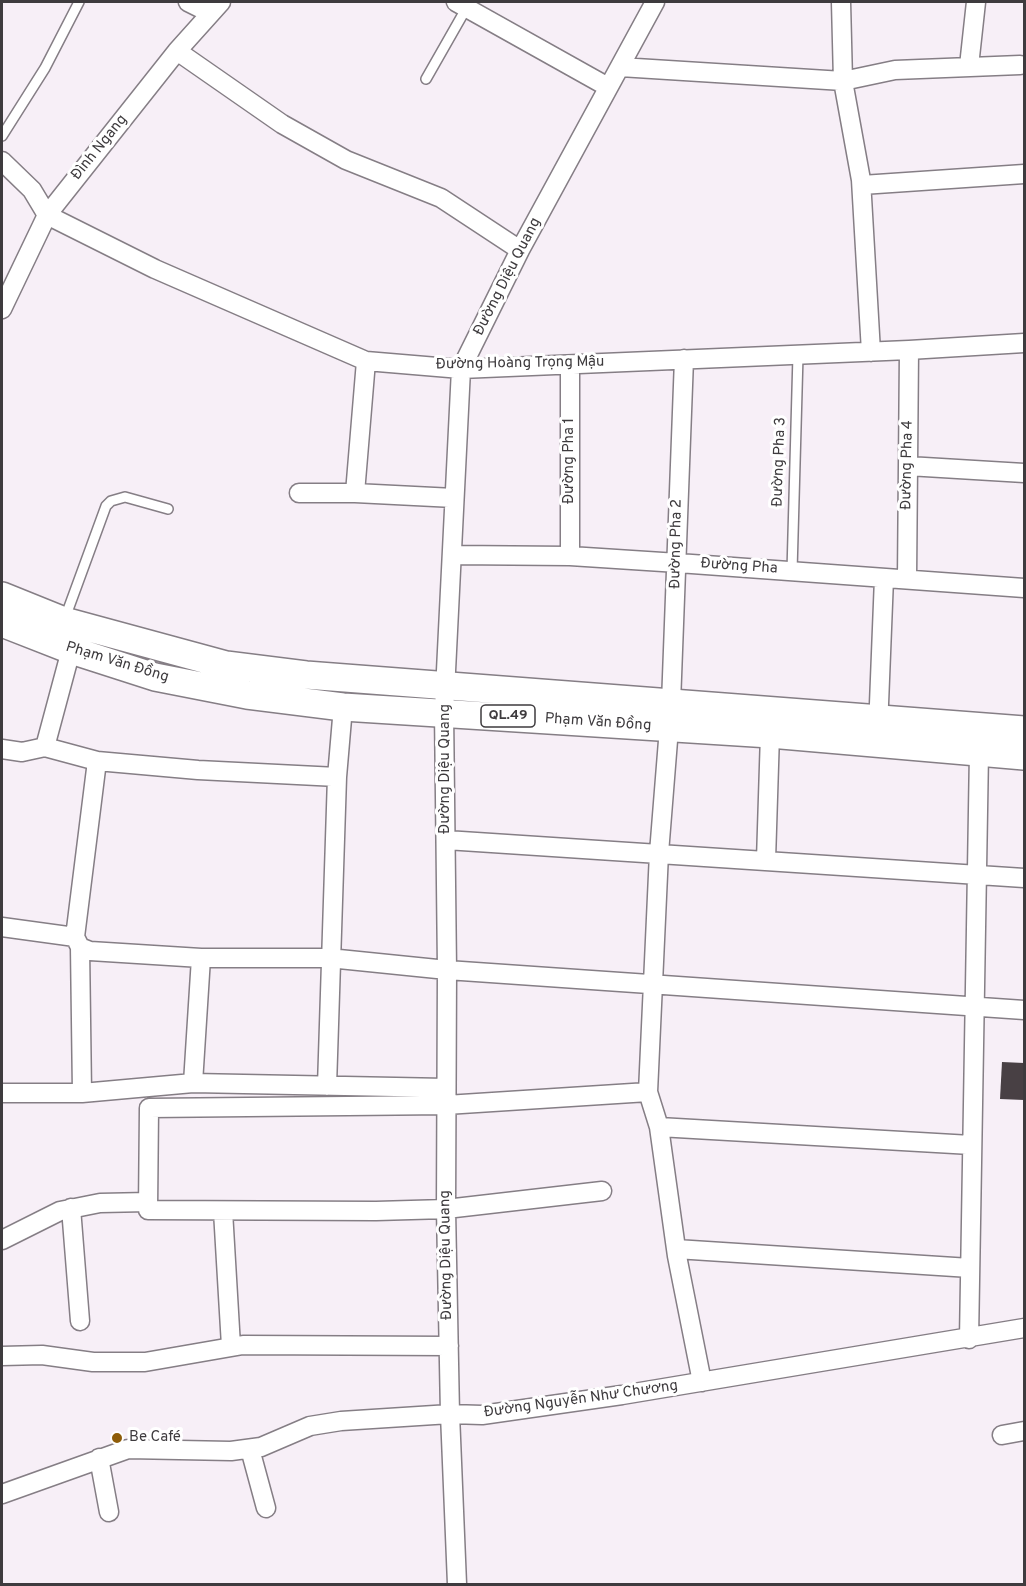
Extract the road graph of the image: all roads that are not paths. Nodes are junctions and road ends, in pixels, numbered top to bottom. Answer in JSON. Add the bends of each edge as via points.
{"nodes":[{"id":1,"x":79,"y":2,"type":"edge"},
{"id":2,"x":188,"y":2,"type":"edge"},
{"id":3,"x":655,"y":2,"type":"edge"},
{"id":4,"x":841,"y":2,"type":"edge"},
{"id":5,"x":976,"y":2,"type":"edge"},
{"id":6,"x":462,"y":4,"type":"edge"},
{"id":7,"x":216,"y":7,"type":"edge"},
{"id":8,"x":177,"y":51,"type":"junction"},
{"id":9,"x":1020,"y":65,"type":"dead end"},
{"id":10,"x":969,"y":66,"type":"junction"},
{"id":11,"x":620,"y":67,"type":"junction"},
{"id":12,"x":426,"y":79,"type":"dead end"},
{"id":13,"x":843,"y":81,"type":"junction"},
{"id":14,"x":609,"y":87,"type":"junction"},
{"id":15,"x":2,"y":136,"type":"edge"},
{"id":16,"x":2,"y":161,"type":"edge"},
{"id":17,"x":1024,"y":174,"type":"edge"},
{"id":18,"x":862,"y":185,"type":"junction"},
{"id":19,"x":47,"y":215,"type":"junction"},
{"id":20,"x":520,"y":250,"type":"junction"},
{"id":21,"x":2,"y":307,"type":"edge"},
{"id":22,"x":1024,"y":343,"type":"edge"},
{"id":23,"x":909,"y":350,"type":"junction"},
{"id":24,"x":871,"y":352,"type":"junction"},
{"id":25,"x":798,"y":355,"type":"junction"},
{"id":26,"x":684,"y":359,"type":"junction"},
{"id":27,"x":366,"y":361,"type":"junction"},
{"id":28,"x":570,"y":365,"type":"junction"},
{"id":29,"x":461,"y":369,"type":"junction"},
{"id":30,"x":908,"y":466,"type":"junction"},
{"id":31,"x":1024,"y":473,"type":"edge"},
{"id":32,"x":299,"y":493,"type":"dead end"},
{"id":33,"x":355,"y":493,"type":"junction"},
{"id":34,"x":454,"y":498,"type":"junction"},
{"id":35,"x":168,"y":509,"type":"dead end"},
{"id":36,"x":453,"y":555,"type":"junction"},
{"id":37,"x":570,"y":556,"type":"junction"},
{"id":38,"x":678,"y":563,"type":"junction"},
{"id":39,"x":792,"y":571,"type":"junction"},
{"id":40,"x":884,"y":578,"type":"junction"},
{"id":41,"x":907,"y":579,"type":"junction"},
{"id":42,"x":1024,"y":588,"type":"edge"},
{"id":43,"x":2,"y":596,"type":"edge"},
{"id":44,"x":64,"y":621,"type":"junction"},
{"id":45,"x":2,"y":623,"type":"edge"},
{"id":46,"x":71,"y":650,"type":"junction"},
{"id":47,"x":446,"y":698,"type":"junction"},
{"id":48,"x":343,"y":707,"type":"junction"},
{"id":49,"x":670,"y":716,"type":"junction"},
{"id":50,"x":1024,"y":730,"type":"edge"},
{"id":51,"x":878,"y":731,"type":"junction"},
{"id":52,"x":770,"y":734,"type":"junction"},
{"id":53,"x":45,"y":747,"type":"junction"},
{"id":54,"x":2,"y":749,"type":"edge"},
{"id":55,"x":979,"y":752,"type":"junction"},
{"id":56,"x":1024,"y":756,"type":"edge"},
{"id":57,"x":97,"y":761,"type":"junction"},
{"id":58,"x":337,"y":777,"type":"junction"},
{"id":59,"x":446,"y":840,"type":"junction"},
{"id":60,"x":659,"y":853,"type":"junction"},
{"id":61,"x":766,"y":860,"type":"junction"},
{"id":62,"x":976,"y":876,"type":"junction"},
{"id":63,"x":1024,"y":878,"type":"edge"},
{"id":64,"x":2,"y":927,"type":"edge"},
{"id":65,"x":77,"y":942,"type":"junction"},
{"id":66,"x":201,"y":958,"type":"junction"},
{"id":67,"x":329,"y":958,"type":"junction"},
{"id":68,"x":447,"y":970,"type":"junction"},
{"id":69,"x":653,"y":984,"type":"junction"},
{"id":70,"x":973,"y":1007,"type":"junction"},
{"id":71,"x":1024,"y":1011,"type":"edge"},
{"id":72,"x":193,"y":1083,"type":"junction"},
{"id":73,"x":327,"y":1086,"type":"junction"},
{"id":74,"x":648,"y":1092,"type":"junction"},
{"id":75,"x":82,"y":1093,"type":"junction"},
{"id":76,"x":2,"y":1094,"type":"edge"},
{"id":77,"x":446,"y":1097,"type":"junction"},
{"id":78,"x":659,"y":1127,"type":"junction"},
{"id":79,"x":971,"y":1145,"type":"junction"},
{"id":80,"x":602,"y":1191,"type":"dead end"},
{"id":81,"x":148,"y":1202,"type":"junction"},
{"id":82,"x":72,"y":1208,"type":"junction"},
{"id":83,"x":446,"y":1209,"type":"junction"},
{"id":84,"x":223,"y":1211,"type":"junction"},
{"id":85,"x":2,"y":1240,"type":"edge"},
{"id":86,"x":676,"y":1249,"type":"junction"},
{"id":87,"x":969,"y":1268,"type":"junction"},
{"id":88,"x":80,"y":1321,"type":"dead end"},
{"id":89,"x":1024,"y":1329,"type":"edge"},
{"id":90,"x":969,"y":1339,"type":"junction"},
{"id":91,"x":231,"y":1346,"type":"junction"},
{"id":92,"x":449,"y":1346,"type":"junction"},
{"id":93,"x":2,"y":1356,"type":"edge"},
{"id":94,"x":702,"y":1382,"type":"junction"},
{"id":95,"x":450,"y":1414,"type":"junction"},
{"id":96,"x":1024,"y":1431,"type":"edge"},
{"id":97,"x":1002,"y":1435,"type":"dead end"},
{"id":98,"x":250,"y":1449,"type":"junction"},
{"id":99,"x":99,"y":1458,"type":"junction"},
{"id":100,"x":2,"y":1494,"type":"edge"},
{"id":101,"x":266,"y":1508,"type":"dead end"},
{"id":102,"x":109,"y":1512,"type":"dead end"},
{"id":103,"x":457,"y":1584,"type":"edge"}],
"edges":[{"from":1,"to":15,"type":"lane","via":[[45,68]]},
{"from":2,"to":7,"type":"street"},
{"from":3,"to":11,"type":"street","name":"Đường Diệu Quang"},
{"from":4,"to":13,"type":"street"},
{"from":5,"to":10,"type":"street"},
{"from":6,"to":12,"type":"lane"},
{"from":6,"to":14,"type":"street"},
{"from":7,"to":8,"type":"street","name":"Đình Ngang"},
{"from":8,"to":19,"type":"street","name":"Đình Ngang"},
{"from":8,"to":20,"type":"street","via":[[282,124],[346,160],[441,198]]},
{"from":9,"to":10,"type":"street"},
{"from":10,"to":13,"type":"street","via":[[895,70]]},
{"from":11,"to":13,"type":"street"},
{"from":11,"to":14,"type":"street","name":"Đường Diệu Quang"},
{"from":13,"to":18,"type":"street"},
{"from":14,"to":20,"type":"street","name":"Đường Diệu Quang"},
{"from":16,"to":19,"type":"street","via":[[32,190]]},
{"from":17,"to":18,"type":"street"},
{"from":18,"to":24,"type":"street"},
{"from":19,"to":21,"type":"street","name":"Đình Ngang"},
{"from":19,"to":27,"type":"street","name":"Đường Hoàng Trọng Mậu","via":[[155,269]]},
{"from":20,"to":29,"type":"street","name":"Đường Diệu Quang"},
{"from":22,"to":23,"type":"street","name":"Đường Hoàng Trọng Mậu"},
{"from":23,"to":24,"type":"street","name":"Đường Hoàng Trọng Mậu"},
{"from":23,"to":30,"type":"street","name":"Đường Pha 4"},
{"from":24,"to":25,"type":"street","name":"Đường Hoàng Trọng Mậu"},
{"from":25,"to":26,"type":"street","name":"Đường Hoàng Trọng Mậu"},
{"from":25,"to":39,"type":"lane","name":"Đường Pha 3"},
{"from":26,"to":28,"type":"street","name":"Đường Hoàng Trọng Mậu"},
{"from":26,"to":38,"type":"street","name":"Đường Pha 2"},
{"from":27,"to":29,"type":"street","name":"Đường Hoàng Trọng Mậu"},
{"from":27,"to":33,"type":"street"},
{"from":28,"to":29,"type":"street","name":"Đường Hoàng Trọng Mậu"},
{"from":28,"to":37,"type":"street","name":"Đường Pha 1"},
{"from":29,"to":34,"type":"street","name":"Đường Diệu Quang"},
{"from":30,"to":31,"type":"street"},
{"from":30,"to":41,"type":"street","name":"Đường Pha 4"},
{"from":32,"to":33,"type":"street"},
{"from":33,"to":34,"type":"street"},
{"from":34,"to":36,"type":"street","name":"Đường Diệu Quang"},
{"from":35,"to":44,"type":"lane","via":[[125,497],[106,506]]},
{"from":36,"to":37,"type":"street","name":"Đường Pha"},
{"from":36,"to":47,"type":"street","name":"Đường Diệu Quang"},
{"from":37,"to":38,"type":"street","name":"Đường Pha"},
{"from":38,"to":39,"type":"street","name":"Đường Pha"},
{"from":38,"to":49,"type":"street","name":"Đường Pha 2"},
{"from":39,"to":40,"type":"street","name":"Đường Pha"},
{"from":40,"to":41,"type":"street","name":"Đường Pha"},
{"from":40,"to":51,"type":"street"},
{"from":41,"to":42,"type":"street","name":"Đường Pha"},
{"from":43,"to":44,"type":"main road","name":"Phạm Văn Đồng","number":"QL.49"},
{"from":44,"to":47,"type":"main road","name":"Phạm Văn Đồng","number":"QL.49","via":[[226,665]]},
{"from":45,"to":46,"type":"main road","name":"Phạm Văn Đồng","number":"QL.49"},
{"from":46,"to":48,"type":"main road","name":"Phạm Văn Đồng","number":"QL.49","via":[[155,677],[247,695]]},
{"from":46,"to":53,"type":"street"},
{"from":47,"to":48,"type":"main road","name":"Phạm Văn Đồng","number":"QL.49"},
{"from":47,"to":49,"type":"main road","name":"Phạm Văn Đồng","number":"QL.49"},
{"from":47,"to":59,"type":"street","name":"Đường Diệu Quang"},
{"from":48,"to":58,"type":"street"},
{"from":49,"to":51,"type":"main road","name":"Phạm Văn Đồng","number":"QL.49"},
{"from":49,"to":52,"type":"main road","name":"Phạm Văn Đồng","number":"QL.49"},
{"from":49,"to":60,"type":"street","name":"Đường Pha 2"},
{"from":50,"to":51,"type":"main road","name":"Phạm Văn Đồng","number":"QL.49"},
{"from":51,"to":52,"type":"main road","name":"Phạm Văn Đồng","number":"QL.49"},
{"from":51,"to":55,"type":"main road","name":"Phạm Văn Đồng","number":"QL.49"},
{"from":52,"to":61,"type":"street"},
{"from":53,"to":54,"type":"street","via":[[22,752]]},
{"from":53,"to":57,"type":"street"},
{"from":55,"to":56,"type":"main road","name":"Phạm Văn Đồng","number":"QL.49"},
{"from":55,"to":62,"type":"street"},
{"from":57,"to":58,"type":"street"},
{"from":57,"to":65,"type":"street"},
{"from":58,"to":67,"type":"street"},
{"from":59,"to":60,"type":"street"},
{"from":59,"to":68,"type":"street","name":"Đường Diệu Quang"},
{"from":60,"to":61,"type":"street"},
{"from":60,"to":69,"type":"street","name":"Đường Pha 2"},
{"from":61,"to":62,"type":"street"},
{"from":62,"to":63,"type":"street"},
{"from":62,"to":70,"type":"street"},
{"from":64,"to":65,"type":"street"},
{"from":65,"to":66,"type":"street","via":[[90,951]]},
{"from":65,"to":75,"type":"street"},
{"from":66,"to":67,"type":"street"},
{"from":66,"to":72,"type":"street"},
{"from":67,"to":68,"type":"street"},
{"from":67,"to":73,"type":"street"},
{"from":68,"to":69,"type":"street"},
{"from":68,"to":77,"type":"street","name":"Đường Diệu Quang"},
{"from":69,"to":70,"type":"street"},
{"from":69,"to":74,"type":"street","name":"Đường Pha 2"},
{"from":70,"to":71,"type":"street"},
{"from":70,"to":79,"type":"street"},
{"from":72,"to":73,"type":"street"},
{"from":72,"to":75,"type":"street"},
{"from":73,"to":77,"type":"street"},
{"from":74,"to":77,"type":"street"},
{"from":74,"to":78,"type":"street"},
{"from":75,"to":76,"type":"street"},
{"from":77,"to":81,"type":"street","via":[[149,1108]]},
{"from":77,"to":83,"type":"street","name":"Đường Diệu Quang"},
{"from":78,"to":79,"type":"street"},
{"from":78,"to":86,"type":"street"},
{"from":79,"to":87,"type":"street"},
{"from":80,"to":83,"type":"street"},
{"from":81,"to":82,"type":"street"},
{"from":81,"to":84,"type":"street","via":[[148,1210]]},
{"from":82,"to":85,"type":"street","via":[[60,1210]]},
{"from":82,"to":88,"type":"street"},
{"from":83,"to":84,"type":"street"},
{"from":83,"to":92,"type":"street","name":"Đường Diệu Quang"},
{"from":84,"to":91,"type":"street"},
{"from":86,"to":87,"type":"street"},
{"from":86,"to":94,"type":"street"},
{"from":87,"to":90,"type":"street"},
{"from":89,"to":90,"type":"street","name":"Đường Nguyễn Như Chương"},
{"from":90,"to":94,"type":"street","name":"Đường Nguyễn Như Chương"},
{"from":91,"to":92,"type":"street"},
{"from":91,"to":93,"type":"street","via":[[145,1362]]},
{"from":92,"to":95,"type":"street","name":"Đường Diệu Quang"},
{"from":94,"to":95,"type":"street","name":"Đường Nguyễn Như Chương","via":[[482,1415]]},
{"from":95,"to":98,"type":"street","name":"Đường Nguyễn Như Chương","via":[[310,1426]]},
{"from":95,"to":103,"type":"street","name":"Đường Diệu Quang"},
{"from":96,"to":97,"type":"street"},
{"from":98,"to":99,"type":"street","name":"Đường Nguyễn Như Chương","via":[[128,1449]]},
{"from":98,"to":101,"type":"street"},
{"from":99,"to":100,"type":"street","name":"Đường Nguyễn Như Chương"},
{"from":99,"to":102,"type":"street"}]}
